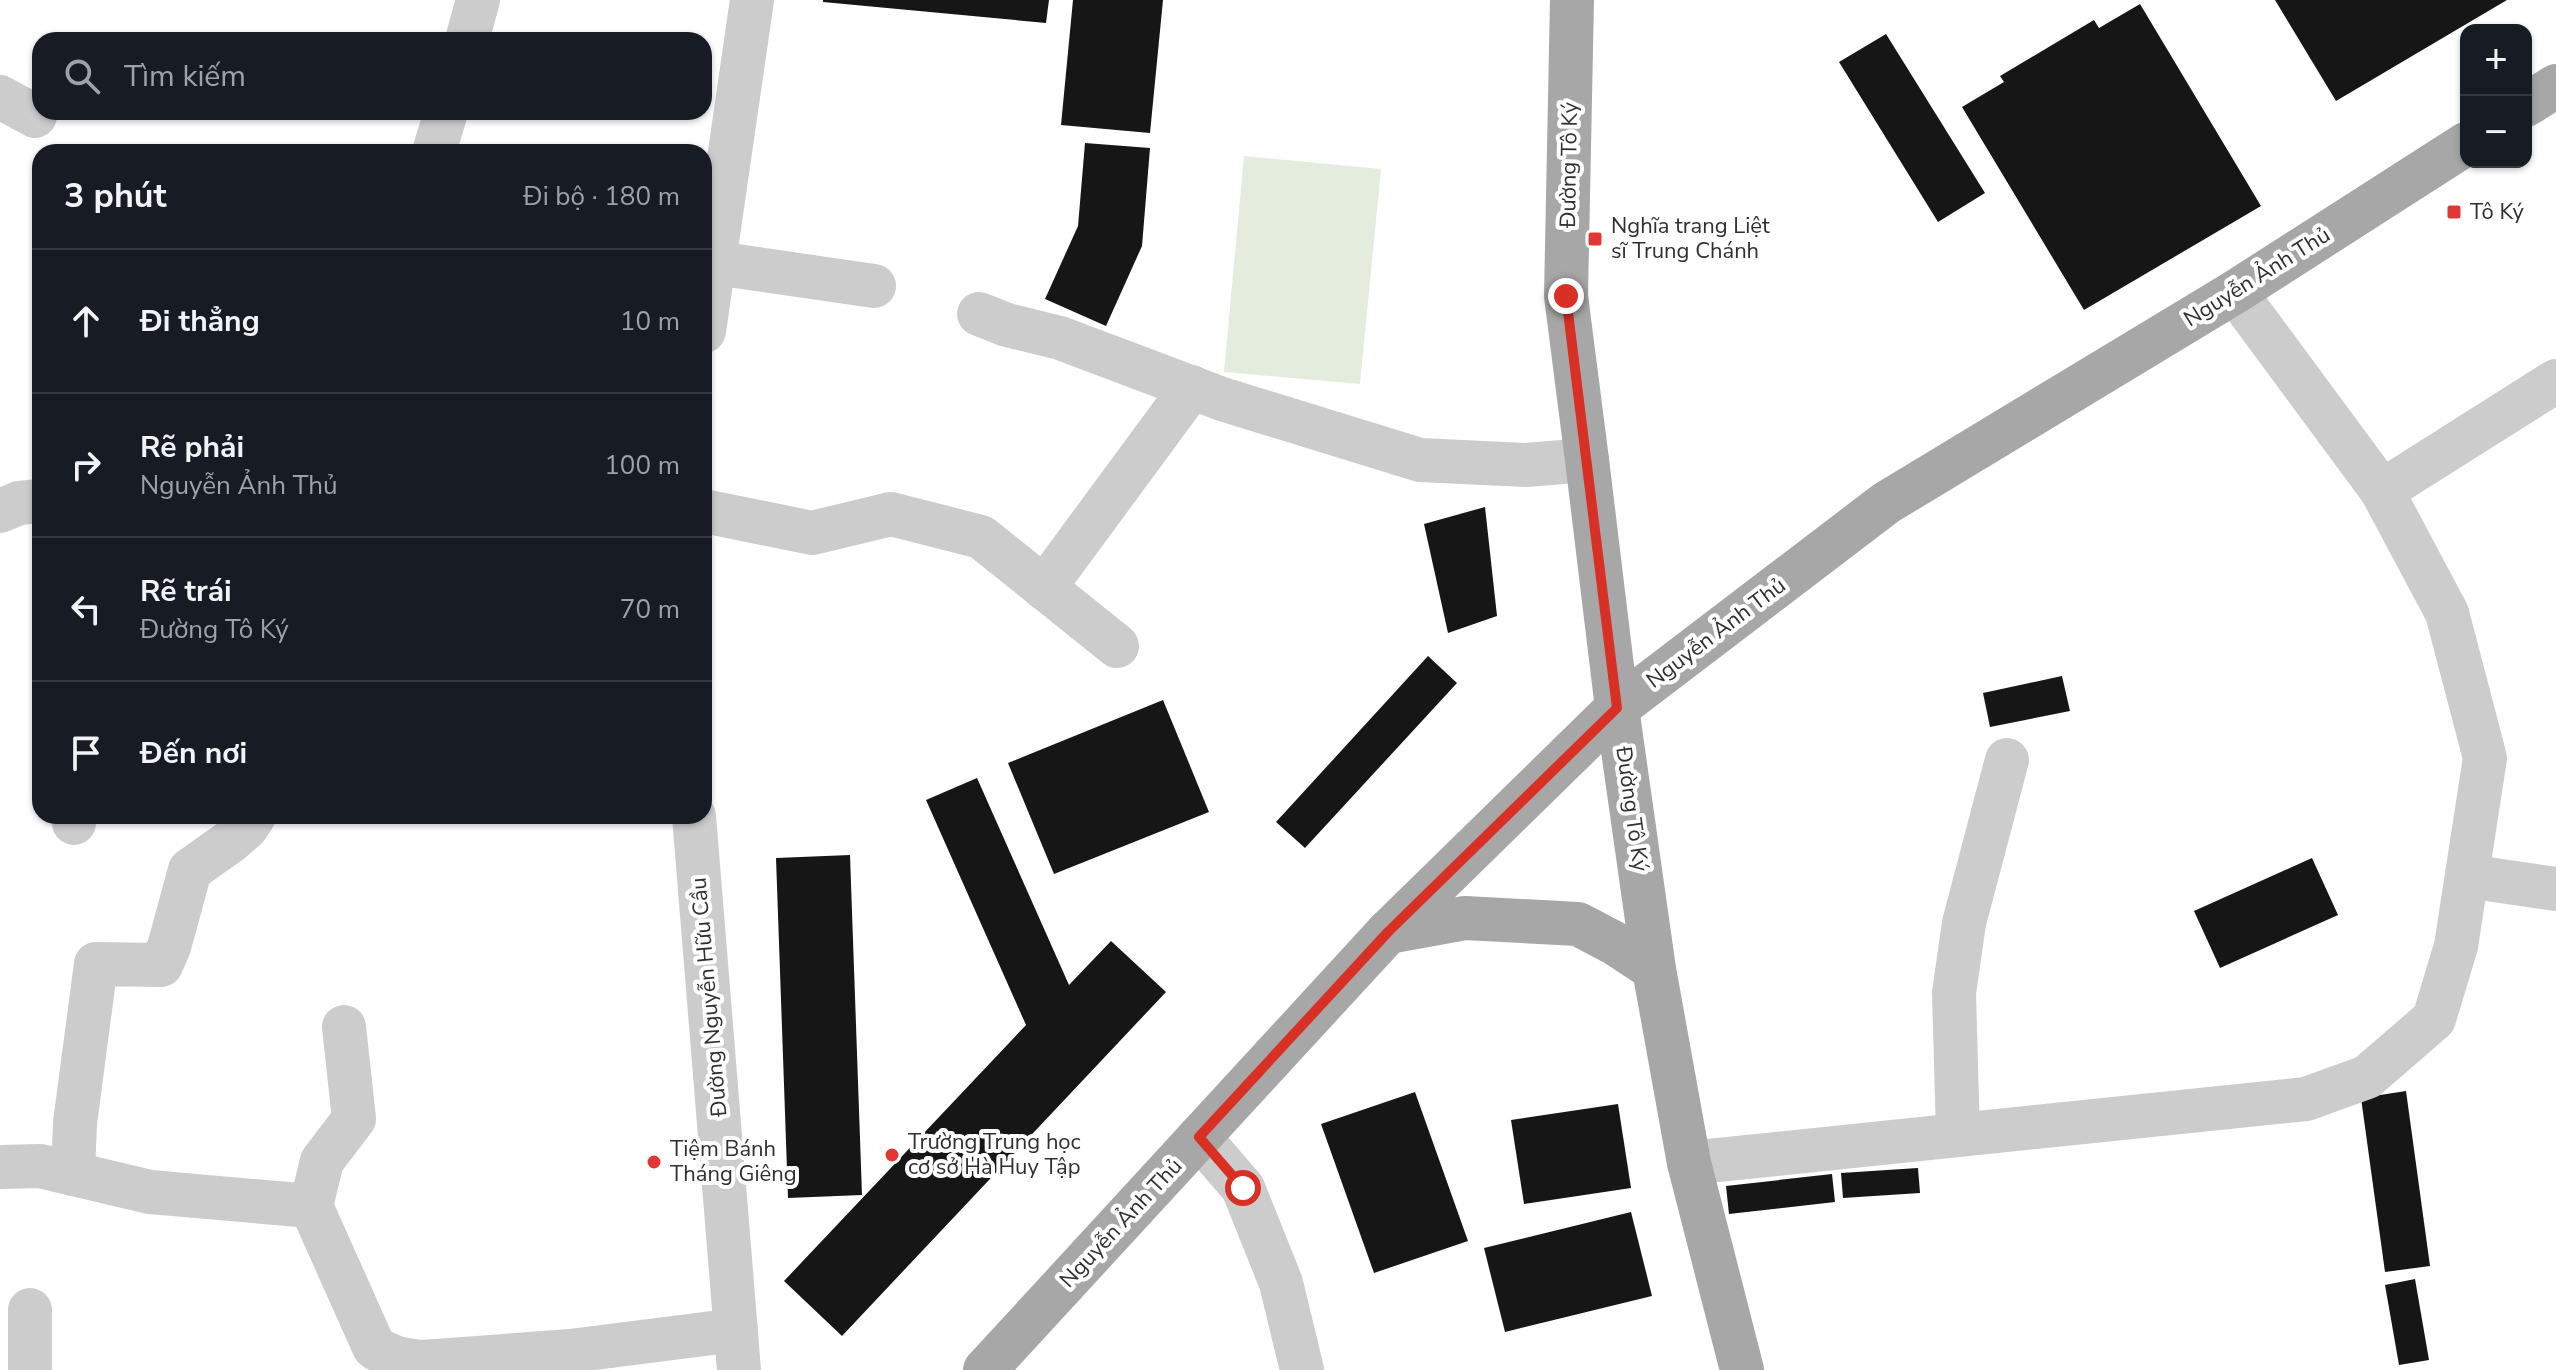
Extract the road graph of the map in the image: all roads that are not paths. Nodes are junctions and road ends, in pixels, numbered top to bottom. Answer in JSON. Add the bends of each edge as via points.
{"nodes":[{"id":1,"x":478,"y":0,"type":"edge"},
{"id":2,"x":752,"y":0,"type":"edge"},
{"id":3,"x":1572,"y":0,"type":"edge"},
{"id":4,"x":469,"y":32,"type":"edge"},
{"id":5,"x":2556,"y":86,"type":"edge"},
{"id":6,"x":2532,"y":101,"type":"edge"},
{"id":7,"x":444,"y":120,"type":"edge"},
{"id":8,"x":436,"y":144,"type":"edge"},
{"id":9,"x":2460,"y":148,"type":"edge"},
{"id":10,"x":715,"y":263,"type":"junction"},
{"id":11,"x":712,"y":282,"type":"edge"},
{"id":12,"x":874,"y":286,"type":"dead end"},
{"id":13,"x":2235,"y":292,"type":"junction"},
{"id":14,"x":979,"y":314,"type":"dead end"},
{"id":15,"x":2556,"y":381,"type":"edge"},
{"id":16,"x":1192,"y":387,"type":"junction"},
{"id":17,"x":1587,"y":460,"type":"junction"},
{"id":18,"x":2382,"y":491,"type":"junction"},
{"id":19,"x":32,"y":502,"type":"edge"},
{"id":20,"x":0,"y":511,"type":"edge"},
{"id":21,"x":712,"y":513,"type":"edge"},
{"id":22,"x":1044,"y":588,"type":"junction"},
{"id":23,"x":1117,"y":646,"type":"dead end"},
{"id":24,"x":1617,"y":708,"type":"junction"},
{"id":25,"x":2007,"y":760,"type":"dead end"},
{"id":26,"x":249,"y":824,"type":"edge"},
{"id":27,"x":695,"y":824,"type":"edge"},
{"id":28,"x":2467,"y":876,"type":"junction"},
{"id":29,"x":2556,"y":889,"type":"edge"},
{"id":30,"x":1388,"y":932,"type":"junction"},
{"id":31,"x":1654,"y":969,"type":"junction"},
{"id":32,"x":344,"y":1027,"type":"dead end"},
{"id":33,"x":1958,"y":1135,"type":"junction"},
{"id":34,"x":1199,"y":1137,"type":"junction"},
{"id":35,"x":1689,"y":1163,"type":"junction"},
{"id":36,"x":0,"y":1167,"type":"edge"},
{"id":37,"x":73,"y":1174,"type":"junction"},
{"id":38,"x":311,"y":1206,"type":"junction"},
{"id":39,"x":30,"y":1310,"type":"dead end"},
{"id":40,"x":738,"y":1350,"type":"edge"},
{"id":41,"x":30,"y":1370,"type":"edge"},
{"id":42,"x":985,"y":1370,"type":"edge"},
{"id":43,"x":1302,"y":1370,"type":"edge"},
{"id":44,"x":1742,"y":1370,"type":"edge"}],
"edges":[{"from":1,"to":4,"type":"street"},
{"from":2,"to":10,"type":"street"},
{"from":3,"to":17,"type":"main road","name":"Đường Tô Ký","via":[[1566,296]]},
{"from":5,"to":6,"type":"main road"},
{"from":7,"to":8,"type":"street"},
{"from":9,"to":13,"type":"main road","name":"Nguyễn Ảnh Thủ"},
{"from":10,"to":11,"type":"street"},
{"from":10,"to":12,"type":"street"},
{"from":13,"to":18,"type":"street"},
{"from":13,"to":24,"type":"main road","name":"Nguyễn Ảnh Thủ","via":[[1886,503]]},
{"from":14,"to":16,"type":"street"},
{"from":15,"to":18,"type":"street"},
{"from":16,"to":17,"type":"street","via":[[1420,460],[1526,465]]},
{"from":16,"to":22,"type":"street"},
{"from":17,"to":24,"type":"main road","name":"Đường Tô Ký"},
{"from":18,"to":28,"type":"street","via":[[2447,613],[2485,758]]},
{"from":19,"to":20,"type":"street"},
{"from":21,"to":22,"type":"street","via":[[812,533],[891,514],[981,537]]},
{"from":22,"to":23,"type":"street"},
{"from":24,"to":30,"type":"main road","name":"Nguyễn Ảnh Thủ"},
{"from":24,"to":31,"type":"main road","name":"Đường Tô Ký"},
{"from":25,"to":33,"type":"street","via":[[1964,923],[1954,993]]},
{"from":26,"to":37,"type":"street","via":[[190,870],[161,965],[96,964]]},
{"from":27,"to":40,"type":"street","name":"Đường Nguyễn Hữu Cầu"},
{"from":28,"to":29,"type":"street"},
{"from":28,"to":33,"type":"street","via":[[2456,946],[2434,1019],[2367,1077],[2306,1099]]},
{"from":30,"to":31,"type":"main road","via":[[1465,918],[1578,924]]},
{"from":30,"to":34,"type":"main road","name":"Nguyễn Ảnh Thủ"},
{"from":31,"to":35,"type":"main road","name":"Đường Tô Ký"},
{"from":32,"to":38,"type":"street","via":[[354,1119],[322,1161]]},
{"from":33,"to":35,"type":"street"},
{"from":34,"to":42,"type":"main road","name":"Nguyễn Ảnh Thủ"},
{"from":34,"to":43,"type":"street","via":[[1243,1188],[1281,1283]]},
{"from":35,"to":44,"type":"main road","name":"Đường Tô Ký"},
{"from":36,"to":37,"type":"street","via":[[40,1166]]},
{"from":37,"to":38,"type":"street","via":[[150,1192]]},
{"from":38,"to":40,"type":"street","via":[[374,1347],[385,1355],[423,1362],[570,1351]]},
{"from":39,"to":41,"type":"street"}]}
